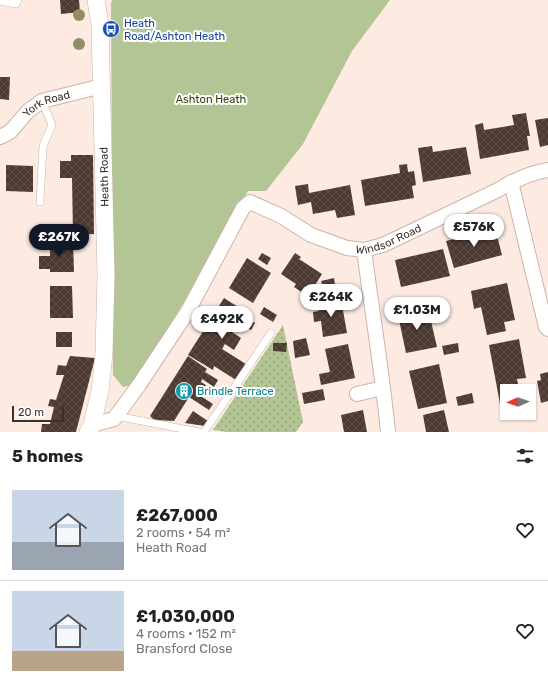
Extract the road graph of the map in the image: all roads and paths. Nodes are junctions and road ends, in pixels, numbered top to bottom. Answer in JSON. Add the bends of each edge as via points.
{"nodes":[{"id":1,"x":18,"y":0,"type":"edge"},
{"id":2,"x":96,"y":0,"type":"edge"},
{"id":3,"x":0,"y":1,"type":"edge"},
{"id":4,"x":102,"y":86,"type":"junction"},
{"id":5,"x":42,"y":101,"type":"junction"},
{"id":6,"x":0,"y":137,"type":"edge"},
{"id":7,"x":548,"y":170,"type":"edge"},
{"id":8,"x":511,"y":182,"type":"junction"},
{"id":9,"x":40,"y":202,"type":"dead end"},
{"id":10,"x":364,"y":250,"type":"junction"},
{"id":11,"x":548,"y":328,"type":"edge"},
{"id":12,"x":271,"y":334,"type":"dead end"},
{"id":13,"x":384,"y":388,"type":"junction"},
{"id":14,"x":357,"y":394,"type":"dead end"},
{"id":15,"x":116,"y":416,"type":"junction"},
{"id":16,"x":90,"y":428,"type":"edge"},
{"id":17,"x":199,"y":432,"type":"edge"},
{"id":18,"x":204,"y":432,"type":"edge"},
{"id":19,"x":388,"y":432,"type":"edge"}],
"edges":[{"from":1,"to":3,"type":"lane","via":[[16,4]]},
{"from":2,"to":4,"type":"street","name":"Heath Road","via":[[100,25]]},
{"from":4,"to":5,"type":"street","name":"York Road"},
{"from":4,"to":16,"type":"street","name":"Heath Road","via":[[106,275],[104,353],[100,391]]},
{"from":5,"to":6,"type":"street","name":"York Road","via":[[28,111],[10,132]]},
{"from":5,"to":9,"type":"lane","via":[[52,125],[42,146]]},
{"from":7,"to":8,"type":"street","name":"Windsor Road"},
{"from":8,"to":10,"type":"street","name":"Windsor Road","via":[[383,245]]},
{"from":8,"to":11,"type":"street"},
{"from":10,"to":13,"type":"street"},
{"from":10,"to":15,"type":"street","name":"Windsor Road","via":[[347,248],[311,235],[281,216],[250,202],[243,208],[188,310]]},
{"from":12,"to":18,"type":"lane"},
{"from":13,"to":14,"type":"street"},
{"from":13,"to":19,"type":"street"},
{"from":15,"to":16,"type":"street","name":"Heath Road"},
{"from":15,"to":17,"type":"lane"}]}
